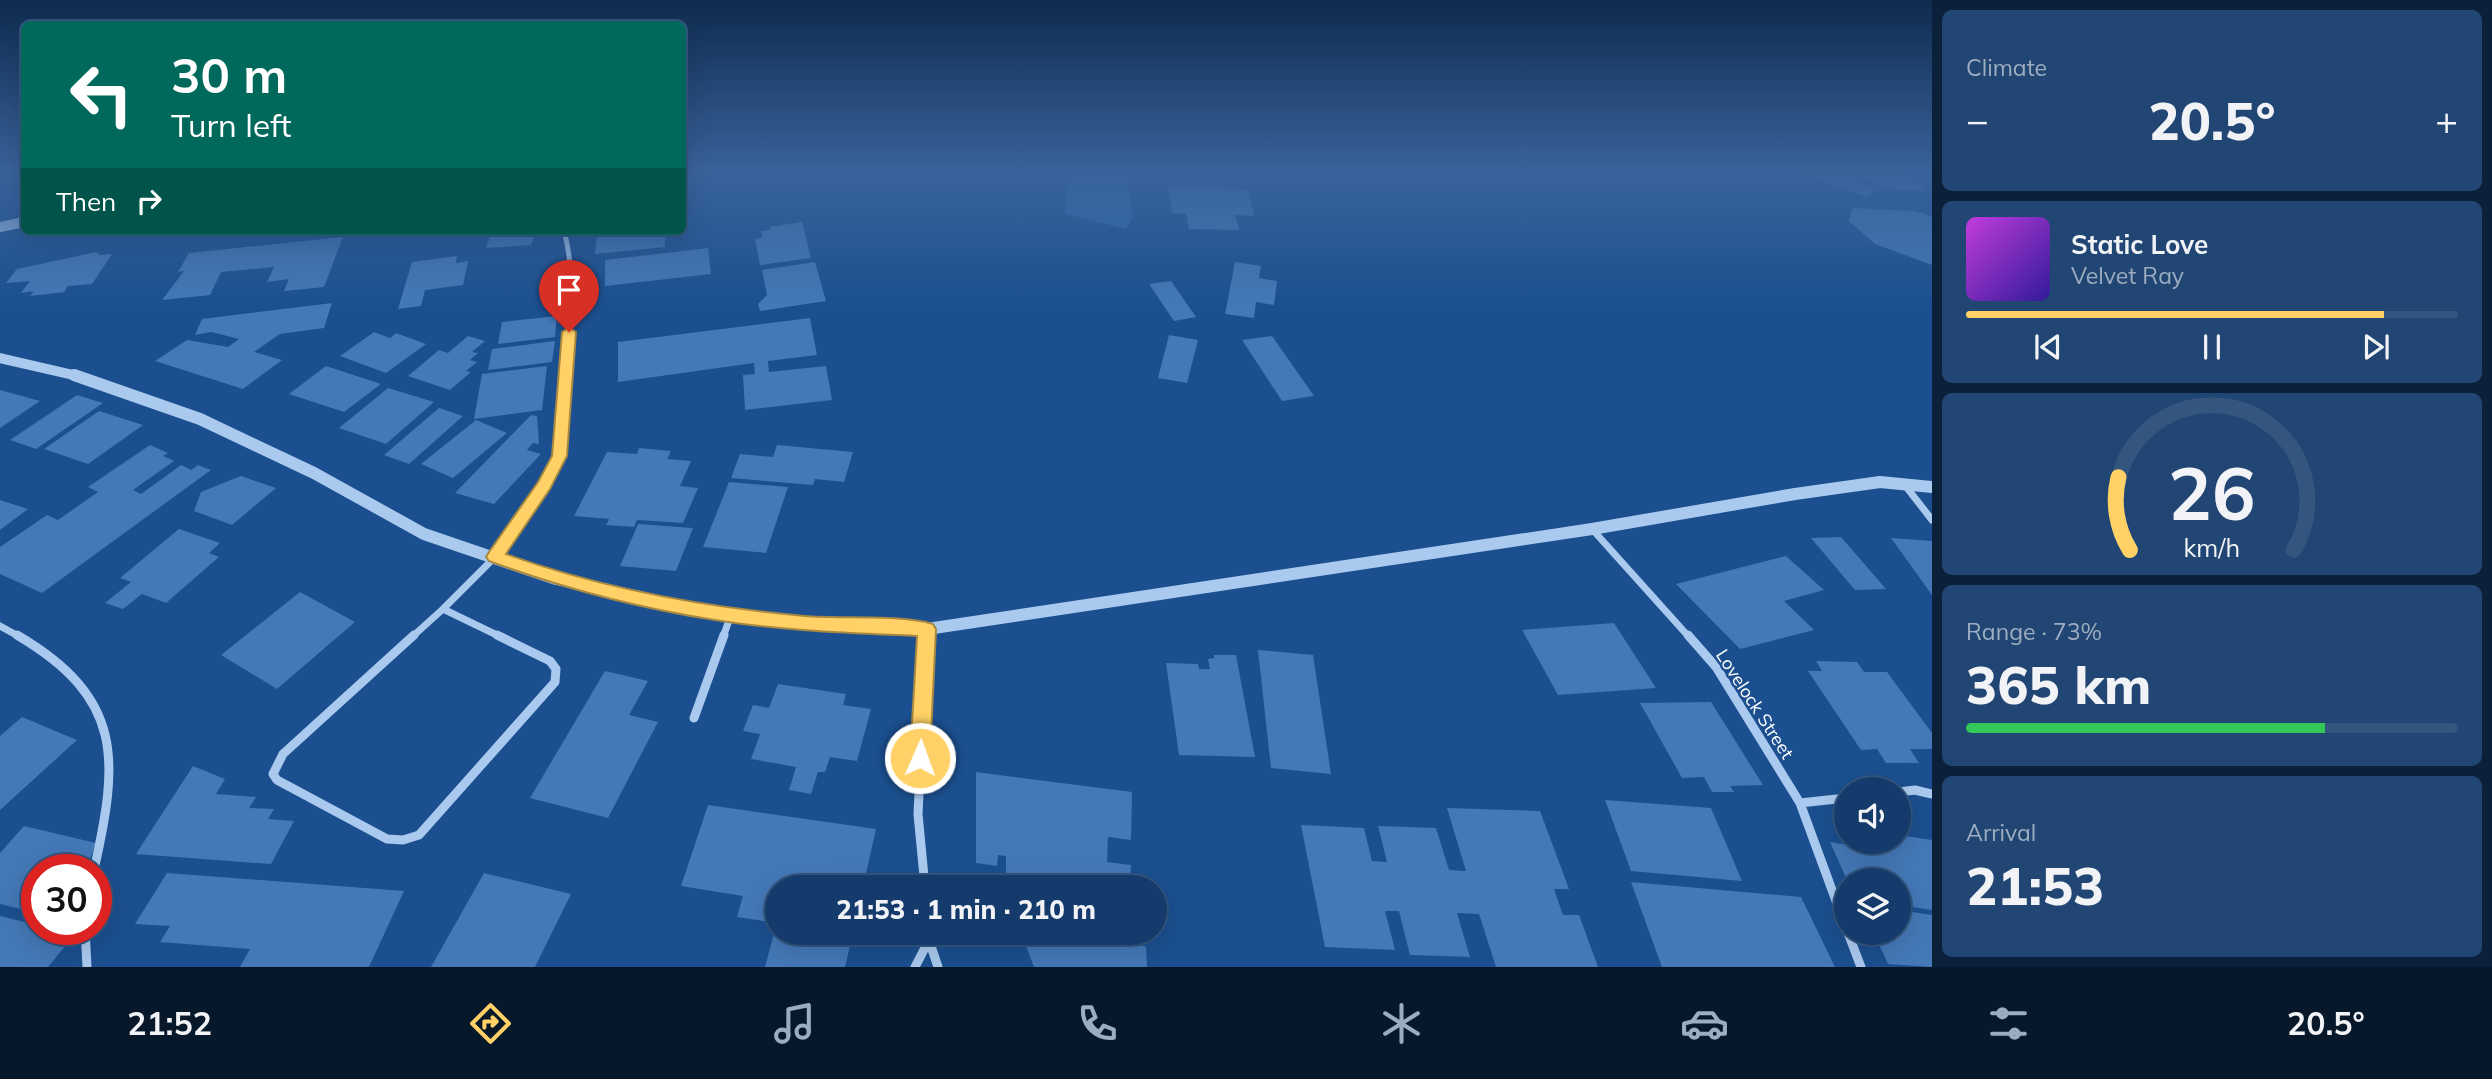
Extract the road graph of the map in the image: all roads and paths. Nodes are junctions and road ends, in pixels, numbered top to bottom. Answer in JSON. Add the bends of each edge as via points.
{"nodes":[{"id":1,"x":21,"y":223,"type":"edge"},
{"id":2,"x":0,"y":227,"type":"edge"},
{"id":3,"x":565,"y":235,"type":"edge"},
{"id":4,"x":0,"y":358,"type":"edge"},
{"id":5,"x":1904,"y":483,"type":"junction"},
{"id":6,"x":1932,"y":486,"type":"edge"},
{"id":7,"x":1932,"y":520,"type":"edge"},
{"id":8,"x":1592,"y":528,"type":"junction"},
{"id":9,"x":495,"y":557,"type":"junction"},
{"id":10,"x":443,"y":609,"type":"junction"},
{"id":11,"x":731,"y":615,"type":"junction"},
{"id":12,"x":0,"y":626,"type":"edge"},
{"id":13,"x":927,"y":629,"type":"junction"},
{"id":14,"x":694,"y":718,"type":"dead end"},
{"id":15,"x":1911,"y":790,"type":"edge"},
{"id":16,"x":1932,"y":794,"type":"edge"},
{"id":17,"x":1834,"y":799,"type":"edge"},
{"id":18,"x":1800,"y":803,"type":"junction"},
{"id":19,"x":98,"y":854,"type":"edge"},
{"id":20,"x":924,"y":875,"type":"edge"},
{"id":21,"x":1834,"y":895,"type":"edge"},
{"id":22,"x":86,"y":945,"type":"edge"},
{"id":23,"x":925,"y":945,"type":"edge"},
{"id":24,"x":931,"y":945,"type":"edge"},
{"id":25,"x":1853,"y":945,"type":"edge"},
{"id":26,"x":87,"y":967,"type":"edge"},
{"id":27,"x":915,"y":967,"type":"edge"},
{"id":28,"x":938,"y":967,"type":"edge"},
{"id":29,"x":1861,"y":967,"type":"edge"}],
"edges":[{"from":1,"to":2,"type":"street"},
{"from":3,"to":9,"type":"street","via":[[570,309],[560,456]]},
{"from":4,"to":9,"type":"street","via":[[89,379],[200,419],[314,473],[424,534]]},
{"from":5,"to":6,"type":"street"},
{"from":5,"to":7,"type":"street"},
{"from":5,"to":8,"type":"street","via":[[1795,494]]},
{"from":8,"to":13,"type":"street"},
{"from":8,"to":18,"type":"street","name":"Lovelock Street","via":[[1716,667]]},
{"from":9,"to":10,"type":"street"},
{"from":9,"to":11,"type":"street","via":[[556,579]]},
{"from":10,"to":10,"type":"street","via":[[283,754],[273,774],[277,780],[387,839],[403,840],[428,827],[555,682],[557,674],[550,661]]},
{"from":11,"to":13,"type":"street"},
{"from":11,"to":14,"type":"street"},
{"from":12,"to":19,"type":"street","via":[[42,648],[93,699],[106,732],[104,828]]},
{"from":13,"to":20,"type":"street","via":[[918,814]]},
{"from":15,"to":16,"type":"street"},
{"from":17,"to":18,"type":"street"},
{"from":18,"to":21,"type":"street","name":"Lovelock Street"},
{"from":22,"to":26,"type":"street"},
{"from":23,"to":27,"type":"street"},
{"from":24,"to":28,"type":"street"},
{"from":25,"to":29,"type":"street","name":"Lovelock Street"}]}
